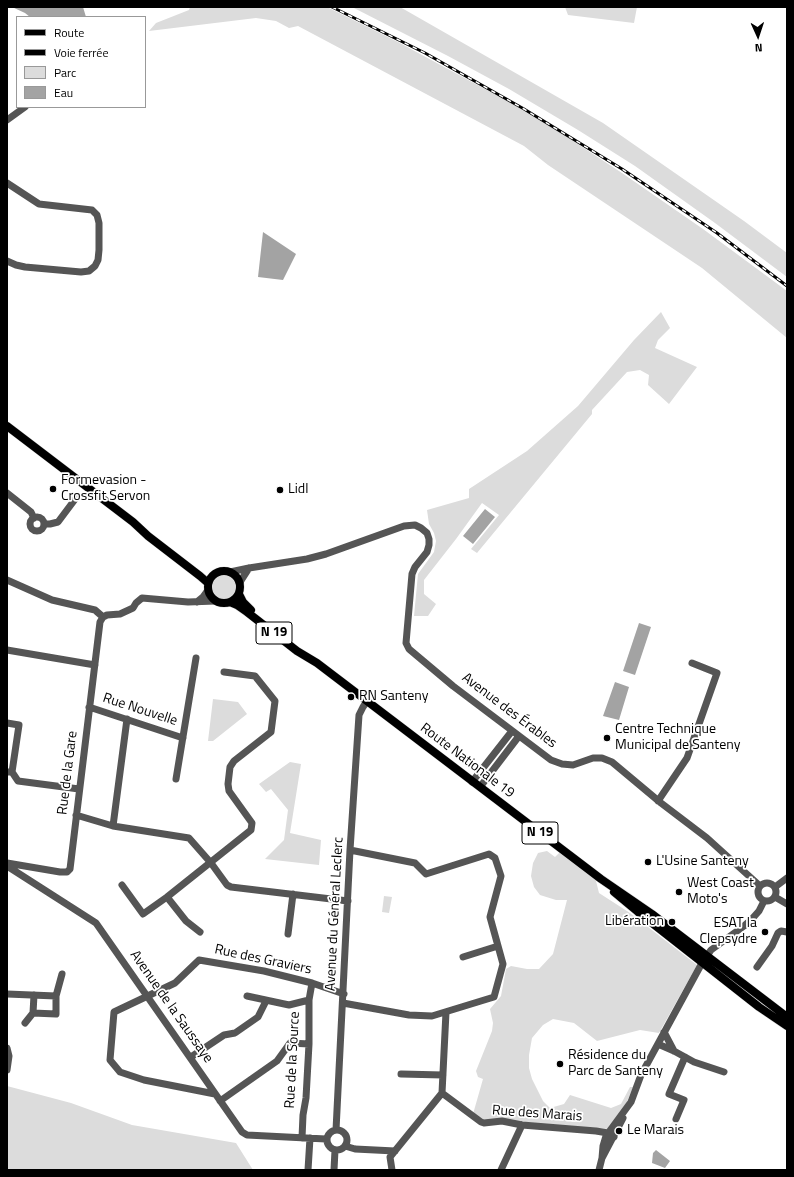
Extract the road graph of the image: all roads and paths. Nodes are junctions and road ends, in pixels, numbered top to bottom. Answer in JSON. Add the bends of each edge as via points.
{"nodes":[{"id":1,"x":24,"y":108,"type":"edge"},
{"id":2,"x":7,"y":120,"type":"edge"},
{"id":3,"x":7,"y":183,"type":"edge"},
{"id":4,"x":7,"y":261,"type":"edge"},
{"id":5,"x":7,"y":426,"type":"edge"},
{"id":6,"x":7,"y":493,"type":"edge"},
{"id":7,"x":76,"y":498,"type":"dead end"},
{"id":8,"x":34,"y":518,"type":"junction"},
{"id":9,"x":133,"y":522,"type":"junction"},
{"id":10,"x":44,"y":524,"type":"junction"},
{"id":11,"x":249,"y":568,"type":"junction"},
{"id":12,"x":230,"y":572,"type":"junction"},
{"id":13,"x":213,"y":574,"type":"junction"},
{"id":14,"x":7,"y":580,"type":"edge"},
{"id":15,"x":240,"y":582,"type":"junction"},
{"id":16,"x":208,"y":587,"type":"junction"},
{"id":17,"x":239,"y":594,"type":"junction"},
{"id":18,"x":216,"y":601,"type":"junction"},
{"id":19,"x":197,"y":602,"type":"junction"},
{"id":20,"x":230,"y":602,"type":"junction"},
{"id":21,"x":103,"y":617,"type":"junction"},
{"id":22,"x":7,"y":650,"type":"edge"},
{"id":23,"x":196,"y":658,"type":"dead end"},
{"id":24,"x":317,"y":663,"type":"junction"},
{"id":25,"x":692,"y":663,"type":"dead end"},
{"id":26,"x":95,"y":665,"type":"junction"},
{"id":27,"x":224,"y":672,"type":"dead end"},
{"id":28,"x":367,"y":701,"type":"junction"},
{"id":29,"x":89,"y":707,"type":"junction"},
{"id":30,"x":127,"y":719,"type":"junction"},
{"id":31,"x":7,"y":723,"type":"edge"},
{"id":32,"x":512,"y":731,"type":"junction"},
{"id":33,"x":519,"y":736,"type":"junction"},
{"id":34,"x":183,"y":738,"type":"junction"},
{"id":35,"x":9,"y":772,"type":"edge"},
{"id":36,"x":176,"y":779,"type":"dead end"},
{"id":37,"x":472,"y":782,"type":"junction"},
{"id":38,"x":480,"y":787,"type":"junction"},
{"id":39,"x":79,"y":789,"type":"junction"},
{"id":40,"x":658,"y":801,"type":"junction"},
{"id":41,"x":76,"y":815,"type":"junction"},
{"id":42,"x":113,"y":826,"type":"junction"},
{"id":43,"x":350,"y":850,"type":"junction"},
{"id":44,"x":7,"y":863,"type":"edge"},
{"id":45,"x":211,"y":863,"type":"junction"},
{"id":46,"x":7,"y":866,"type":"edge"},
{"id":47,"x":787,"y":878,"type":"edge"},
{"id":48,"x":122,"y":885,"type":"dead end"},
{"id":49,"x":760,"y":886,"type":"junction"},
{"id":50,"x":775,"y":887,"type":"junction"},
{"id":51,"x":293,"y":894,"type":"junction"},
{"id":52,"x":167,"y":897,"type":"junction"},
{"id":53,"x":775,"y":897,"type":"junction"},
{"id":54,"x":348,"y":901,"type":"junction"},
{"id":55,"x":764,"y":901,"type":"junction"},
{"id":56,"x":787,"y":904,"type":"edge"},
{"id":57,"x":200,"y":932,"type":"dead end"},
{"id":58,"x":787,"y":932,"type":"edge"},
{"id":59,"x":288,"y":934,"type":"dead end"},
{"id":60,"x":498,"y":946,"type":"junction"},
{"id":61,"x":463,"y":957,"type":"dead end"},
{"id":62,"x":704,"y":959,"type":"junction"},
{"id":63,"x":757,"y":967,"type":"dead end"},
{"id":64,"x":62,"y":974,"type":"dead end"},
{"id":65,"x":312,"y":983,"type":"junction"},
{"id":66,"x":7,"y":994,"type":"edge"},
{"id":67,"x":344,"y":994,"type":"junction"},
{"id":68,"x":34,"y":995,"type":"junction"},
{"id":69,"x":147,"y":995,"type":"junction"},
{"id":70,"x":56,"y":996,"type":"junction"},
{"id":71,"x":247,"y":996,"type":"dead end"},
{"id":72,"x":309,"y":1000,"type":"junction"},
{"id":73,"x":266,"y":1001,"type":"junction"},
{"id":74,"x":343,"y":1003,"type":"junction"},
{"id":75,"x":446,"y":1012,"type":"junction"},
{"id":76,"x":33,"y":1013,"type":"junction"},
{"id":77,"x":787,"y":1017,"type":"edge"},
{"id":78,"x":25,"y":1023,"type":"dead end"},
{"id":79,"x":787,"y":1026,"type":"edge"},
{"id":80,"x":664,"y":1032,"type":"junction"},
{"id":81,"x":309,"y":1044,"type":"junction"},
{"id":82,"x":658,"y":1044,"type":"junction"},
{"id":83,"x":7,"y":1048,"type":"edge"},
{"id":84,"x":674,"y":1051,"type":"junction"},
{"id":85,"x":191,"y":1058,"type":"junction"},
{"id":86,"x":686,"y":1058,"type":"junction"},
{"id":87,"x":7,"y":1070,"type":"edge"},
{"id":88,"x":724,"y":1072,"type":"dead end"},
{"id":89,"x":401,"y":1074,"type":"dead end"},
{"id":90,"x":443,"y":1075,"type":"junction"},
{"id":91,"x":442,"y":1093,"type":"junction"},
{"id":92,"x":215,"y":1094,"type":"junction"},
{"id":93,"x":220,"y":1101,"type":"junction"},
{"id":94,"x":676,"y":1119,"type":"dead end"},
{"id":95,"x":522,"y":1125,"type":"junction"},
{"id":96,"x":336,"y":1130,"type":"junction"},
{"id":97,"x":306,"y":1138,"type":"junction"},
{"id":98,"x":609,"y":1138,"type":"junction"},
{"id":99,"x":326,"y":1139,"type":"junction"},
{"id":100,"x":345,"y":1146,"type":"junction"},
{"id":101,"x":335,"y":1150,"type":"junction"},
{"id":102,"x":395,"y":1151,"type":"junction"},
{"id":103,"x":308,"y":1170,"type":"edge"},
{"id":104,"x":334,"y":1170,"type":"edge"},
{"id":105,"x":392,"y":1170,"type":"edge"},
{"id":106,"x":501,"y":1170,"type":"edge"},
{"id":107,"x":599,"y":1170,"type":"edge"}],
"edges":[{"from":1,"to":2,"type":"street"},
{"from":3,"to":4,"type":"street","via":[[39,204],[92,210],[97,215],[99,223],[99,250],[95,266],[89,271],[81,272],[25,267]]},
{"from":5,"to":9,"type":"main road"},
{"from":6,"to":8,"type":"street"},
{"from":7,"to":10,"type":"street","via":[[58,522]]},
{"from":8,"to":10,"type":"street","via":[[41,518]]},
{"from":8,"to":10,"type":"street","via":[[31,521],[34,530],[41,530]]},
{"from":9,"to":13,"type":"main road","via":[[201,572]]},
{"from":9,"to":16,"type":"main road","via":[[200,576]]},
{"from":11,"to":12,"type":"street","name":"Avenue des Érables"},
{"from":11,"to":15,"type":"street"},
{"from":11,"to":32,"type":"street","name":"Avenue des Érables","via":[[326,554],[404,526],[415,525],[421,528],[427,533],[429,545],[412,574],[406,643],[409,649],[453,686]]},
{"from":12,"to":13,"type":"main road","via":[[224,570]]},
{"from":12,"to":15,"type":"main road"},
{"from":13,"to":16,"type":"main road"},
{"from":14,"to":21,"type":"street","via":[[52,600],[95,610]]},
{"from":15,"to":17,"type":"main road"},
{"from":16,"to":18,"type":"main road","via":[[210,596]]},
{"from":16,"to":19,"type":"street"},
{"from":17,"to":20,"type":"main road"},
{"from":17,"to":24,"type":"main road","name":"Route Nationale 19","number":"N 19","via":[[249,609]]},
{"from":18,"to":19,"type":"street"},
{"from":18,"to":20,"type":"main road"},
{"from":19,"to":21,"type":"street","via":[[142,598],[133,608],[120,614]]},
{"from":20,"to":24,"type":"main road","name":"Route Nationale 19","number":"N 19"},
{"from":21,"to":26,"type":"street","name":"Rue de la Gare","via":[[100,622]]},
{"from":22,"to":26,"type":"street"},
{"from":23,"to":34,"type":"street"},
{"from":24,"to":28,"type":"main road","name":"Route Nationale 19","number":"N 19"},
{"from":25,"to":40,"type":"street","via":[[717,673],[687,758]]},
{"from":26,"to":29,"type":"street","name":"Rue de la Gare"},
{"from":27,"to":45,"type":"street","via":[[255,676],[274,700],[271,732],[230,767],[229,791],[252,823],[251,830]]},
{"from":28,"to":37,"type":"main road","name":"Route Nationale 19","number":"N 19"},
{"from":28,"to":43,"type":"street","name":"Avenue du Général Leclerc","via":[[359,715]]},
{"from":29,"to":30,"type":"street","name":"Rue Nouvelle"},
{"from":29,"to":39,"type":"street","name":"Rue de la Gare"},
{"from":30,"to":34,"type":"street","name":"Rue Nouvelle"},
{"from":30,"to":42,"type":"street"},
{"from":31,"to":35,"type":"street","via":[[19,725]]},
{"from":32,"to":33,"type":"street","name":"Avenue des Érables"},
{"from":32,"to":37,"type":"street"},
{"from":33,"to":38,"type":"street"},
{"from":33,"to":40,"type":"street","name":"Avenue des Érables","via":[[551,760],[562,764],[573,765],[593,758],[612,762]]},
{"from":34,"to":36,"type":"street"},
{"from":35,"to":39,"type":"street","via":[[18,781]]},
{"from":37,"to":38,"type":"main road","name":"Route Nationale 19","number":"N 19"},
{"from":38,"to":62,"type":"main road","name":"Route Nationale 19","number":"N 19","via":[[601,879],[627,904],[689,951]]},
{"from":39,"to":41,"type":"street","name":"Rue de la Gare"},
{"from":40,"to":49,"type":"street","name":"Avenue des Érables","via":[[707,838]]},
{"from":41,"to":42,"type":"street"},
{"from":41,"to":44,"type":"street","name":"Rue de la Gare","via":[[70,869],[67,872]]},
{"from":42,"to":45,"type":"street","via":[[190,838]]},
{"from":43,"to":54,"type":"street","name":"Avenue du Général Leclerc"},
{"from":43,"to":60,"type":"street","via":[[415,863],[426,874],[489,854],[495,858],[501,876],[490,916]]},
{"from":45,"to":51,"type":"street","via":[[231,887]]},
{"from":45,"to":52,"type":"street"},
{"from":46,"to":69,"type":"street","name":"Avenue de la Saussaye","via":[[96,923]]},
{"from":47,"to":50,"type":"street"},
{"from":48,"to":52,"type":"street","via":[[143,914]]},
{"from":49,"to":50,"type":"street","via":[[768,883]]},
{"from":49,"to":55,"type":"street","via":[[758,894]]},
{"from":50,"to":53,"type":"street"},
{"from":51,"to":54,"type":"street"},
{"from":51,"to":59,"type":"street"},
{"from":52,"to":57,"type":"street","via":[[186,921]]},
{"from":53,"to":55,"type":"street"},
{"from":53,"to":56,"type":"street"},
{"from":54,"to":67,"type":"street","name":"Avenue du Général Leclerc"},
{"from":55,"to":62,"type":"street","via":[[751,920]]},
{"from":58,"to":63,"type":"street","via":[[778,933]]},
{"from":60,"to":61,"type":"street"},
{"from":60,"to":75,"type":"street","via":[[503,964],[494,997]]},
{"from":62,"to":77,"type":"main road","name":"Route Nationale 19","number":"N 19"},
{"from":62,"to":79,"type":"main road","name":"Route Nationale 19","number":"N 19","via":[[759,1006]]},
{"from":62,"to":80,"type":"street"},
{"from":64,"to":70,"type":"street"},
{"from":65,"to":67,"type":"street","name":"Rue des Graviers"},
{"from":65,"to":69,"type":"street","name":"Rue des Graviers","via":[[264,971],[199,960],[175,983]]},
{"from":65,"to":72,"type":"street","name":"Rue de la Source"},
{"from":66,"to":68,"type":"street"},
{"from":67,"to":74,"type":"street","name":"Avenue du Général Leclerc"},
{"from":68,"to":70,"type":"street"},
{"from":68,"to":76,"type":"street"},
{"from":69,"to":85,"type":"street","name":"Avenue de la Saussaye"},
{"from":69,"to":92,"type":"street","via":[[114,1012],[110,1060],[120,1072],[144,1080]]},
{"from":70,"to":76,"type":"street","via":[[56,1014]]},
{"from":71,"to":73,"type":"street"},
{"from":72,"to":73,"type":"street","via":[[289,1005]]},
{"from":72,"to":81,"type":"street","name":"Rue de la Source"},
{"from":73,"to":85,"type":"street","via":[[258,1017],[236,1033],[224,1035]]},
{"from":74,"to":75,"type":"street","via":[[409,1015],[432,1016]]},
{"from":74,"to":96,"type":"street","name":"Avenue du Général Leclerc"},
{"from":75,"to":90,"type":"street"},
{"from":76,"to":78,"type":"street"},
{"from":80,"to":82,"type":"street"},
{"from":80,"to":84,"type":"street"},
{"from":81,"to":93,"type":"street","via":[[290,1043],[277,1062]]},
{"from":81,"to":97,"type":"street","name":"Rue de la Source","via":[[304,1115]]},
{"from":82,"to":84,"type":"street"},
{"from":82,"to":98,"type":"street","via":[[628,1107]]},
{"from":83,"to":87,"type":"street"},
{"from":84,"to":86,"type":"street"},
{"from":85,"to":92,"type":"street","name":"Avenue de la Saussaye"},
{"from":86,"to":88,"type":"street"},
{"from":86,"to":94,"type":"street","via":[[669,1094],[684,1100]]},
{"from":89,"to":90,"type":"street"},
{"from":90,"to":91,"type":"street"},
{"from":91,"to":95,"type":"street","name":"Rue des Marais","via":[[481,1122],[502,1121]]},
{"from":91,"to":102,"type":"street"},
{"from":92,"to":93,"type":"street","name":"Avenue de la Saussaye"},
{"from":93,"to":97,"type":"street","name":"Avenue de la Saussaye","via":[[246,1135]]},
{"from":95,"to":98,"type":"street","name":"Rue des Marais","via":[[596,1131]]},
{"from":95,"to":106,"type":"street"},
{"from":96,"to":99,"type":"street","via":[[330,1132]]},
{"from":96,"to":100,"type":"street","via":[[345,1134]]},
{"from":97,"to":99,"type":"street"},
{"from":97,"to":103,"type":"street","name":"Rue de la Source"},
{"from":98,"to":107,"type":"street","via":[[603,1146]]},
{"from":99,"to":101,"type":"street","via":[[328,1145]]},
{"from":100,"to":101,"type":"street"},
{"from":100,"to":102,"type":"street"},
{"from":101,"to":104,"type":"street"},
{"from":102,"to":105,"type":"street","via":[[390,1157]]}]}
